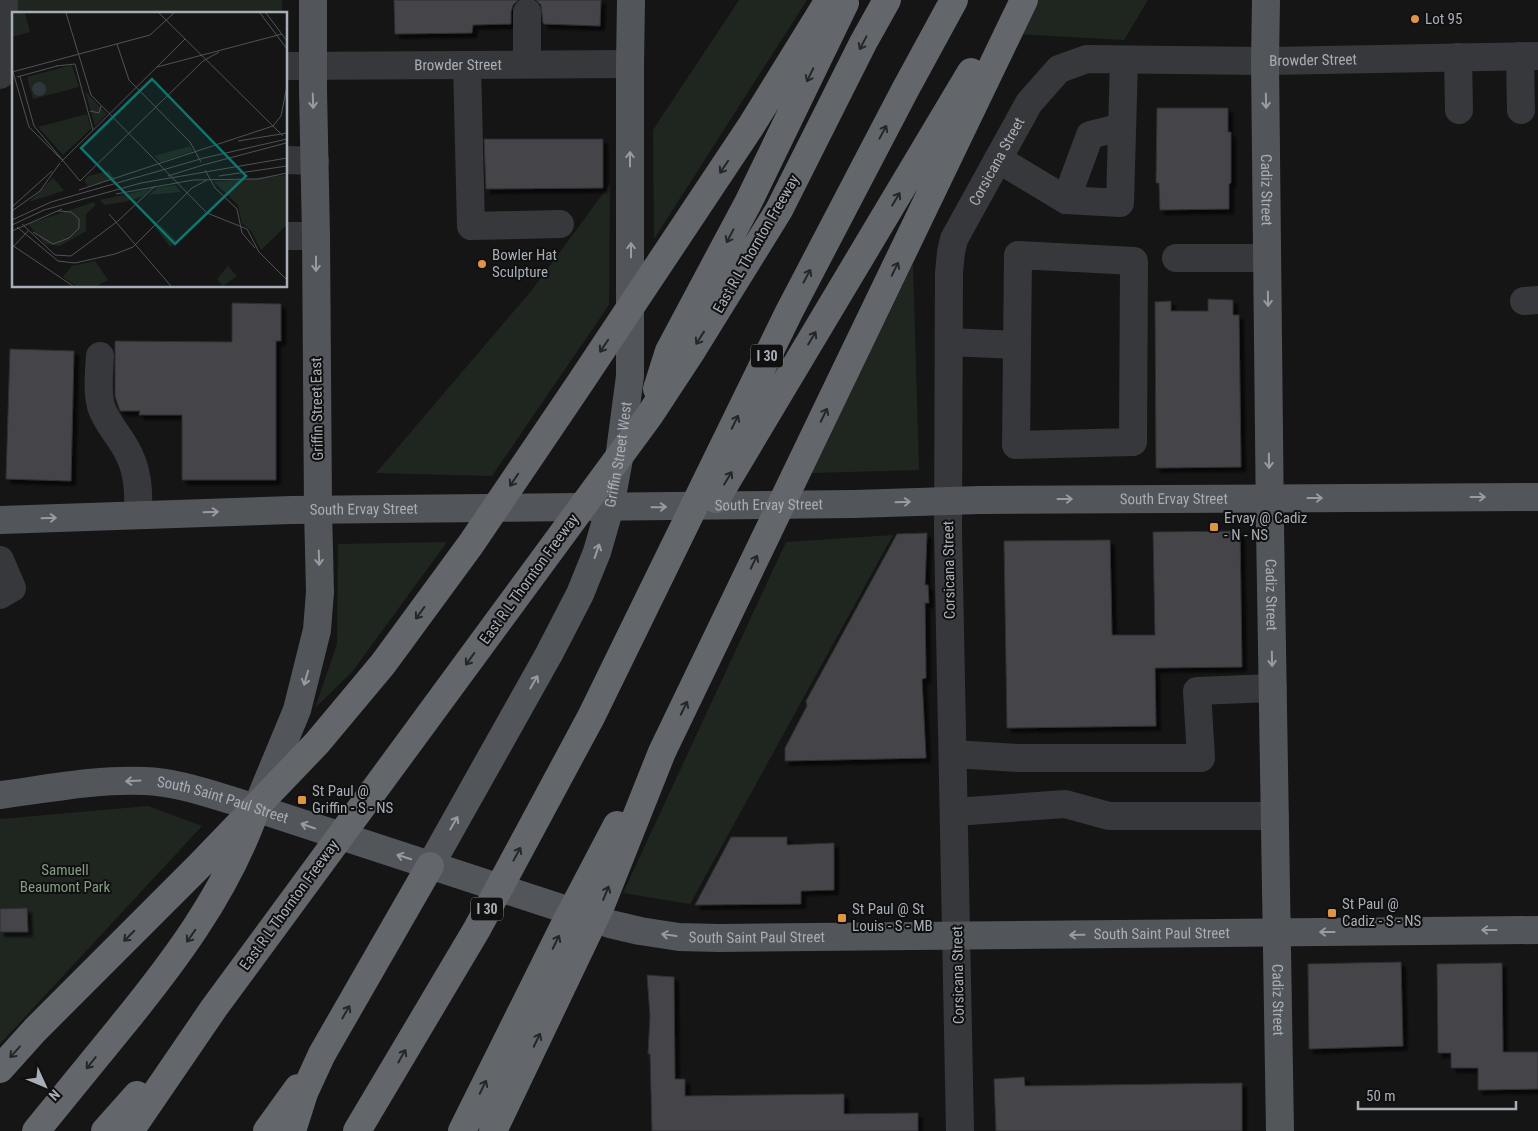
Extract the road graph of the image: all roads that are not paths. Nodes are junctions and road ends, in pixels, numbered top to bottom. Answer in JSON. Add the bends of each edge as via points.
{"nodes":[{"id":1,"x":4,"y":0,"type":"edge"},
{"id":2,"x":313,"y":0,"type":"edge"},
{"id":3,"x":632,"y":0,"type":"edge"},
{"id":4,"x":829,"y":0,"type":"edge"},
{"id":5,"x":847,"y":0,"type":"edge"},
{"id":6,"x":886,"y":0,"type":"edge"},
{"id":7,"x":954,"y":0,"type":"edge"},
{"id":8,"x":1013,"y":0,"type":"edge"},
{"id":9,"x":1024,"y":0,"type":"edge"},
{"id":10,"x":1266,"y":0,"type":"edge"},
{"id":11,"x":527,"y":12,"type":"dead end"},
{"id":12,"x":1529,"y":56,"type":"edge"},
{"id":13,"x":1458,"y":58,"type":"junction"},
{"id":14,"x":1087,"y":59,"type":"joint"},
{"id":15,"x":1124,"y":60,"type":"junction"},
{"id":16,"x":1265,"y":61,"type":"junction"},
{"id":17,"x":528,"y":64,"type":"junction"},
{"id":18,"x":630,"y":64,"type":"junction"},
{"id":19,"x":467,"y":65,"type":"junction"},
{"id":20,"x":299,"y":66,"type":"edge"},
{"id":21,"x":4,"y":67,"type":"edge"},
{"id":22,"x":1459,"y":110,"type":"dead end"},
{"id":23,"x":1521,"y":110,"type":"dead end"},
{"id":24,"x":1122,"y":128,"type":"junction"},
{"id":25,"x":998,"y":159,"type":"junction"},
{"id":26,"x":288,"y":160,"type":"edge"},
{"id":27,"x":315,"y":161,"type":"junction"},
{"id":28,"x":1066,"y":200,"type":"junction"},
{"id":29,"x":560,"y":224,"type":"dead end"},
{"id":30,"x":288,"y":236,"type":"edge"},
{"id":31,"x":316,"y":236,"type":"junction"},
{"id":32,"x":1176,"y":258,"type":"dead end"},
{"id":33,"x":1268,"y":258,"type":"junction"},
{"id":34,"x":949,"y":342,"type":"junction"},
{"id":35,"x":1017,"y":344,"type":"junction"},
{"id":36,"x":100,"y":356,"type":"dead end"},
{"id":37,"x":649,"y":416,"type":"junction"},
{"id":38,"x":1270,"y":497,"type":"junction"},
{"id":39,"x":1538,"y":497,"type":"edge"},
{"id":40,"x":948,"y":501,"type":"junction"},
{"id":41,"x":610,"y":507,"type":"junction"},
{"id":42,"x":318,"y":509,"type":"junction"},
{"id":43,"x":138,"y":515,"type":"junction"},
{"id":44,"x":0,"y":520,"type":"edge"},
{"id":45,"x":0,"y":560,"type":"edge"},
{"id":46,"x":0,"y":594,"type":"edge"},
{"id":47,"x":1273,"y":688,"type":"junction"},
{"id":48,"x":591,"y":717,"type":"junction"},
{"id":49,"x":662,"y":752,"type":"junction"},
{"id":50,"x":953,"y":754,"type":"junction"},
{"id":51,"x":0,"y":795,"type":"edge"},
{"id":52,"x":244,"y":804,"type":"junction"},
{"id":53,"x":955,"y":812,"type":"junction"},
{"id":54,"x":1275,"y":816,"type":"junction"},
{"id":55,"x":430,"y":866,"type":"junction"},
{"id":56,"x":1538,"y":930,"type":"edge"},
{"id":57,"x":1276,"y":932,"type":"junction"},
{"id":58,"x":957,"y":936,"type":"junction"},
{"id":59,"x":214,"y":1008,"type":"junction"},
{"id":60,"x":322,"y":1054,"type":"junction"},
{"id":61,"x":0,"y":1069,"type":"edge"},
{"id":62,"x":36,"y":1131,"type":"edge"},
{"id":63,"x":105,"y":1131,"type":"edge"},
{"id":64,"x":130,"y":1131,"type":"edge"},
{"id":65,"x":267,"y":1131,"type":"edge"},
{"id":66,"x":292,"y":1131,"type":"edge"},
{"id":67,"x":359,"y":1131,"type":"edge"},
{"id":68,"x":462,"y":1131,"type":"edge"},
{"id":69,"x":492,"y":1131,"type":"edge"},
{"id":70,"x":960,"y":1131,"type":"edge"},
{"id":71,"x":1280,"y":1131,"type":"edge"}],
"edges":[{"from":1,"to":21,"type":"street"},
{"from":2,"to":20,"type":"main road","name":"Griffin Street East"},
{"from":3,"to":18,"type":"main road","name":"Griffin Street West"},
{"from":4,"to":61,"type":"highway","one_way":true,"via":[[751,126],[574,391],[471,544],[383,664],[317,743]]},
{"from":5,"to":37,"type":"highway","one_way":true,"via":[[748,203],[669,351]]},
{"from":6,"to":37,"type":"highway","name":"East R L Thornton Freeway","one_way":true,"via":[[779,210]]},
{"from":48,"to":7,"type":"highway","number":"I 30","one_way":true,"via":[[789,312]]},
{"from":48,"to":8,"type":"highway","one_way":true,"via":[[710,509]]},
{"from":49,"to":9,"type":"highway","one_way":true},
{"from":10,"to":16,"type":"main road","name":"Cadiz Street"},
{"from":11,"to":17,"type":"street"},
{"from":12,"to":13,"type":"street","name":"Browder Street"},
{"from":12,"to":23,"type":"street"},
{"from":13,"to":16,"type":"street","name":"Browder Street"},
{"from":13,"to":22,"type":"street"},
{"from":14,"to":15,"type":"street","name":"Browder Street"},
{"from":14,"to":25,"type":"street","name":"Corsicana Street","via":[[1059,69],[1029,103]]},
{"from":15,"to":16,"type":"street","name":"Browder Street"},
{"from":15,"to":24,"type":"street"},
{"from":16,"to":33,"type":"main road","name":"Cadiz Street","one_way":true},
{"from":17,"to":18,"type":"street","name":"Browder Street"},
{"from":17,"to":19,"type":"street","name":"Browder Street"},
{"from":41,"to":18,"type":"main road","name":"Griffin Street West","one_way":true,"via":[[630,376]]},
{"from":19,"to":20,"type":"street","name":"Browder Street"},
{"from":19,"to":29,"type":"street","via":[[470,226]]},
{"from":20,"to":27,"type":"main road","name":"Griffin Street East","one_way":true},
{"from":24,"to":28,"type":"street","via":[[1090,135]]},
{"from":24,"to":28,"type":"street","via":[[1120,203]]},
{"from":25,"to":28,"type":"street"},
{"from":25,"to":34,"type":"street","name":"Corsicana Street","via":[[954,239],[949,273]]},
{"from":26,"to":27,"type":"street"},
{"from":27,"to":31,"type":"main road","name":"Griffin Street East"},
{"from":30,"to":31,"type":"street"},
{"from":31,"to":42,"type":"main road","name":"Griffin Street East","one_way":true},
{"from":32,"to":33,"type":"street"},
{"from":33,"to":38,"type":"main road","name":"Cadiz Street","one_way":true},
{"from":34,"to":35,"type":"street"},
{"from":34,"to":40,"type":"street","name":"Corsicana Street"},
{"from":35,"to":35,"type":"street","via":[[1016,445],[1133,442],[1134,261],[1018,256]]},
{"from":36,"to":43,"type":"street","via":[[101,406],[135,467],[139,486]]},
{"from":37,"to":59,"type":"highway","name":"East R L Thornton Freeway","one_way":true},
{"from":38,"to":39,"type":"main road","name":"South Ervay Street","one_way":true},
{"from":40,"to":38,"type":"main road","name":"South Ervay Street","one_way":true},
{"from":38,"to":47,"type":"main road","name":"Cadiz Street","one_way":true},
{"from":41,"to":40,"type":"main road","name":"South Ervay Street","one_way":true},
{"from":40,"to":50,"type":"street","name":"Corsicana Street"},
{"from":41,"to":42,"type":"main road","name":"South Ervay Street"},
{"from":55,"to":41,"type":"main road","name":"Griffin Street West","one_way":true,"via":[[550,654],[580,594]]},
{"from":43,"to":42,"type":"main road","name":"South Ervay Street","one_way":true},
{"from":42,"to":52,"type":"main road","name":"Griffin Street East","one_way":true,"via":[[318,630],[297,710],[274,765]]},
{"from":44,"to":43,"type":"main road","name":"South Ervay Street","one_way":true},
{"from":45,"to":46,"type":"street","via":[[12,588]]},
{"from":47,"to":50,"type":"street","via":[[1197,691],[1201,758],[1018,758]]},
{"from":47,"to":54,"type":"main road","name":"Cadiz Street"},
{"from":67,"to":48,"type":"highway","number":"I 30","one_way":true,"via":[[477,929]]},
{"from":68,"to":49,"type":"highway","one_way":true,"via":[[614,830]]},
{"from":69,"to":49,"type":"highway","one_way":true,"via":[[601,905]]},
{"from":50,"to":53,"type":"street","name":"Corsicana Street"},
{"from":52,"to":51,"type":"main road","name":"South Saint Paul Street","one_way":true,"via":[[181,786],[145,781]]},
{"from":55,"to":52,"type":"main road","name":"South Saint Paul Street","one_way":true},
{"from":52,"to":62,"type":"highway","one_way":true,"via":[[240,851],[217,894],[158,980]]},
{"from":53,"to":54,"type":"street","via":[[1065,804],[1109,816]]},
{"from":53,"to":58,"type":"street","name":"Corsicana Street"},
{"from":54,"to":57,"type":"main road","name":"Cadiz Street"},
{"from":58,"to":55,"type":"main road","name":"South Saint Paul Street","one_way":true,"via":[[719,938],[669,935],[610,924]]},
{"from":60,"to":55,"type":"highway","one_way":true},
{"from":56,"to":57,"type":"main road","name":"South Saint Paul Street","one_way":true},
{"from":57,"to":58,"type":"main road","name":"South Saint Paul Street","one_way":true},
{"from":57,"to":71,"type":"main road","name":"Cadiz Street"},
{"from":58,"to":70,"type":"street","name":"Corsicana Street"},
{"from":59,"to":63,"type":"highway"},
{"from":59,"to":64,"type":"highway","name":"East R L Thornton Freeway"},
{"from":60,"to":65,"type":"highway"},
{"from":60,"to":66,"type":"highway","via":[[304,1093]]}]}
